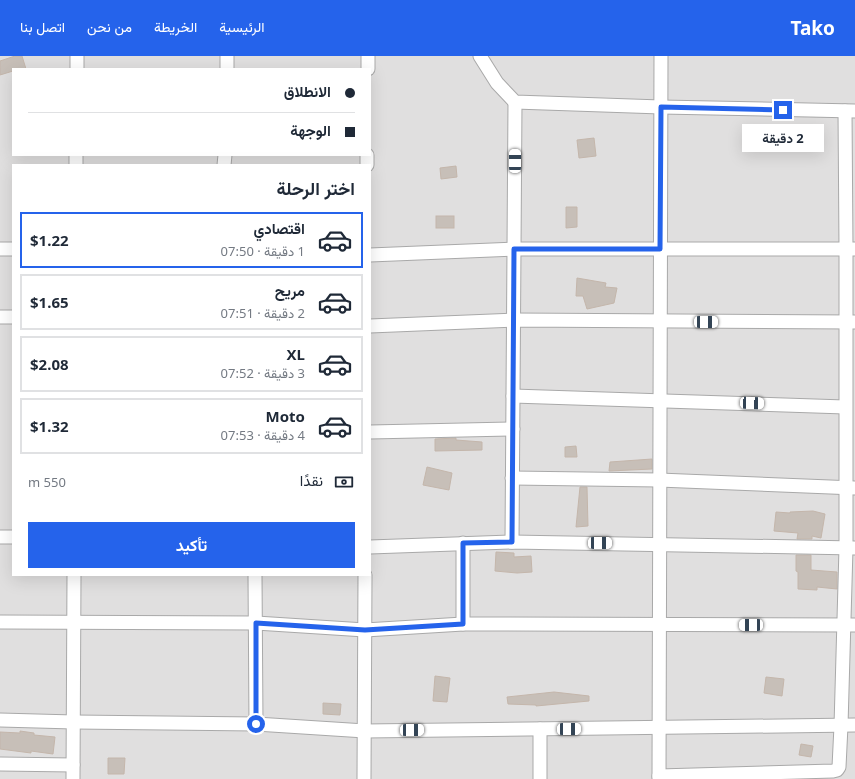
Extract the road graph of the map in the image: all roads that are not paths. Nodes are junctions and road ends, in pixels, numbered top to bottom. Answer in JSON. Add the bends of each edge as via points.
{"nodes":[{"id":1,"x":77,"y":56,"type":"edge"},
{"id":2,"x":227,"y":56,"type":"edge"},
{"id":3,"x":368,"y":56,"type":"edge"},
{"id":4,"x":480,"y":56,"type":"edge"},
{"id":5,"x":661,"y":56,"type":"edge"},
{"id":6,"x":77,"y":68,"type":"edge"},
{"id":7,"x":227,"y":68,"type":"edge"},
{"id":8,"x":368,"y":68,"type":"edge"},
{"id":9,"x":516,"y":102,"type":"junction"},
{"id":10,"x":661,"y":107,"type":"junction"},
{"id":11,"x":850,"y":111,"type":"edge"},
{"id":12,"x":0,"y":249,"type":"edge"},
{"id":13,"x":12,"y":249,"type":"edge"},
{"id":14,"x":514,"y":249,"type":"junction"},
{"id":15,"x":660,"y":249,"type":"junction"},
{"id":16,"x":851,"y":249,"type":"edge"},
{"id":17,"x":371,"y":255,"type":"edge"},
{"id":18,"x":0,"y":317,"type":"edge"},
{"id":19,"x":12,"y":317,"type":"edge"},
{"id":20,"x":514,"y":320,"type":"junction"},
{"id":21,"x":660,"y":321,"type":"junction"},
{"id":22,"x":850,"y":322,"type":"edge"},
{"id":23,"x":371,"y":326,"type":"edge"},
{"id":24,"x":513,"y":396,"type":"junction"},
{"id":25,"x":660,"y":400,"type":"junction"},
{"id":26,"x":845,"y":407,"type":"junction"},
{"id":27,"x":513,"y":430,"type":"junction"},
{"id":28,"x":371,"y":432,"type":"edge"},
{"id":29,"x":512,"y":478,"type":"junction"},
{"id":30,"x":659,"y":480,"type":"junction"},
{"id":31,"x":850,"y":488,"type":"edge"},
{"id":32,"x":0,"y":537,"type":"edge"},
{"id":33,"x":12,"y":537,"type":"edge"},
{"id":34,"x":512,"y":542,"type":"junction"},
{"id":35,"x":463,"y":543,"type":"junction"},
{"id":36,"x":659,"y":544,"type":"junction"},
{"id":37,"x":371,"y":547,"type":"edge"},
{"id":38,"x":850,"y":548,"type":"edge"},
{"id":39,"x":74,"y":576,"type":"edge"},
{"id":40,"x":255,"y":576,"type":"edge"},
{"id":41,"x":365,"y":576,"type":"edge"},
{"id":42,"x":0,"y":622,"type":"edge"},
{"id":43,"x":74,"y":622,"type":"junction"},
{"id":44,"x":256,"y":623,"type":"junction"},
{"id":45,"x":463,"y":624,"type":"junction"},
{"id":46,"x":659,"y":624,"type":"junction"},
{"id":47,"x":850,"y":625,"type":"edge"},
{"id":48,"x":365,"y":630,"type":"junction"},
{"id":49,"x":0,"y":720,"type":"edge"},
{"id":50,"x":74,"y":722,"type":"junction"},
{"id":51,"x":256,"y":724,"type":"junction"},
{"id":52,"x":841,"y":726,"type":"junction"},
{"id":53,"x":855,"y":726,"type":"edge"},
{"id":54,"x":658,"y":728,"type":"junction"},
{"id":55,"x":540,"y":729,"type":"junction"},
{"id":56,"x":365,"y":731,"type":"junction"},
{"id":57,"x":0,"y":764,"type":"edge"},
{"id":58,"x":74,"y":765,"type":"junction"},
{"id":59,"x":659,"y":777,"type":"edge"},
{"id":60,"x":73,"y":779,"type":"edge"},
{"id":61,"x":364,"y":779,"type":"edge"},
{"id":62,"x":540,"y":779,"type":"edge"}],
"edges":[{"from":1,"to":6,"type":"street"},
{"from":2,"to":7,"type":"street"},
{"from":3,"to":8,"type":"street"},
{"from":4,"to":9,"type":"street","via":[[497,83]]},
{"from":5,"to":10,"type":"street"},
{"from":9,"to":10,"type":"street"},
{"from":9,"to":14,"type":"street"},
{"from":10,"to":11,"type":"street"},
{"from":10,"to":15,"type":"street"},
{"from":11,"to":16,"type":"street"},
{"from":12,"to":13,"type":"street"},
{"from":14,"to":15,"type":"street"},
{"from":14,"to":17,"type":"street"},
{"from":14,"to":20,"type":"street"},
{"from":15,"to":16,"type":"street"},
{"from":15,"to":21,"type":"street"},
{"from":16,"to":22,"type":"street"},
{"from":18,"to":19,"type":"street"},
{"from":20,"to":21,"type":"street"},
{"from":20,"to":23,"type":"street"},
{"from":20,"to":24,"type":"street"},
{"from":21,"to":22,"type":"street"},
{"from":21,"to":25,"type":"street"},
{"from":22,"to":26,"type":"street"},
{"from":24,"to":25,"type":"street"},
{"from":24,"to":27,"type":"street"},
{"from":25,"to":26,"type":"street"},
{"from":25,"to":30,"type":"street"},
{"from":26,"to":31,"type":"street"},
{"from":27,"to":28,"type":"street"},
{"from":27,"to":29,"type":"street"},
{"from":29,"to":30,"type":"street"},
{"from":29,"to":34,"type":"street"},
{"from":30,"to":31,"type":"street"},
{"from":30,"to":36,"type":"street"},
{"from":31,"to":38,"type":"street"},
{"from":32,"to":33,"type":"street"},
{"from":34,"to":35,"type":"street"},
{"from":34,"to":36,"type":"street"},
{"from":35,"to":37,"type":"street"},
{"from":35,"to":45,"type":"street"},
{"from":36,"to":38,"type":"street"},
{"from":36,"to":46,"type":"street"},
{"from":38,"to":47,"type":"street"},
{"from":39,"to":43,"type":"street"},
{"from":40,"to":44,"type":"street"},
{"from":41,"to":48,"type":"street"},
{"from":42,"to":43,"type":"street"},
{"from":43,"to":44,"type":"street"},
{"from":43,"to":50,"type":"street"},
{"from":44,"to":48,"type":"street"},
{"from":44,"to":51,"type":"street"},
{"from":45,"to":46,"type":"street"},
{"from":45,"to":48,"type":"street"},
{"from":46,"to":47,"type":"street"},
{"from":46,"to":54,"type":"street"},
{"from":47,"to":52,"type":"street"},
{"from":48,"to":56,"type":"street"},
{"from":49,"to":50,"type":"street"},
{"from":50,"to":51,"type":"street"},
{"from":50,"to":58,"type":"street"},
{"from":51,"to":56,"type":"street"},
{"from":52,"to":53,"type":"street"},
{"from":52,"to":54,"type":"street"},
{"from":52,"to":59,"type":"street","via":[[837,770]]},
{"from":54,"to":55,"type":"street"},
{"from":54,"to":59,"type":"street"},
{"from":55,"to":56,"type":"street"},
{"from":55,"to":62,"type":"street"},
{"from":56,"to":61,"type":"street"},
{"from":57,"to":58,"type":"street"},
{"from":58,"to":60,"type":"street"}]}
